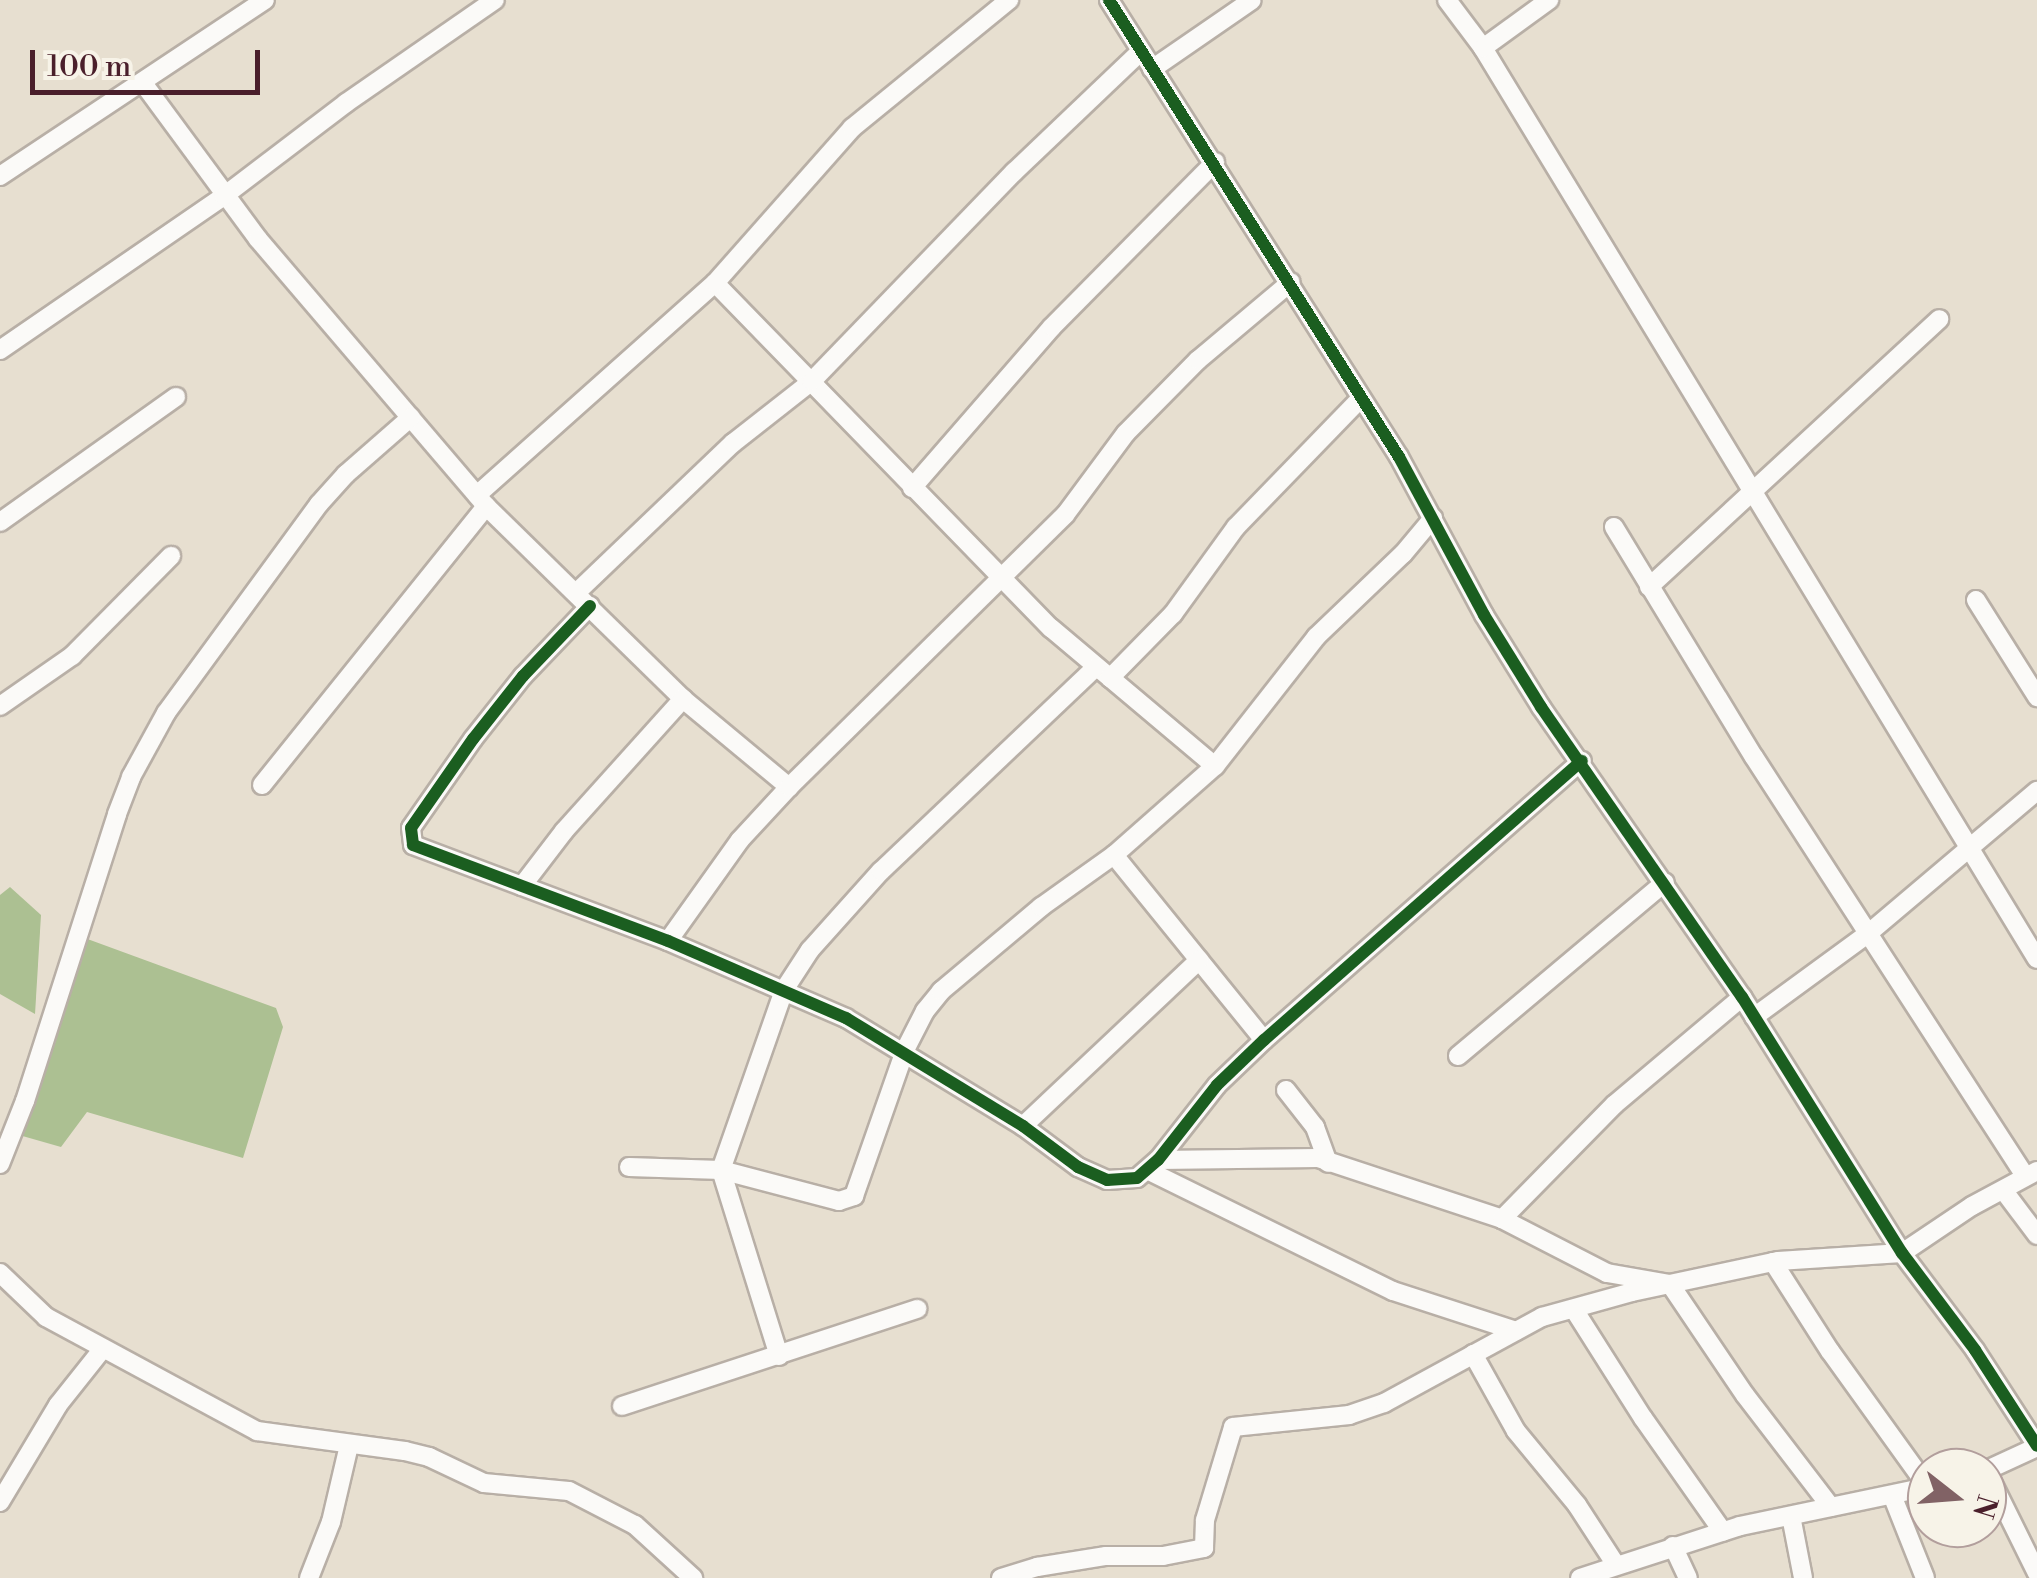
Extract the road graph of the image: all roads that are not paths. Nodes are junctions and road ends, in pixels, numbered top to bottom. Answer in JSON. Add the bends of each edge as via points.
{"nodes":[{"id":1,"x":265,"y":0,"type":"edge"},
{"id":2,"x":495,"y":0,"type":"edge"},
{"id":3,"x":1009,"y":0,"type":"edge"},
{"id":4,"x":1109,"y":0,"type":"edge"},
{"id":5,"x":1252,"y":0,"type":"edge"},
{"id":6,"x":1447,"y":0,"type":"edge"},
{"id":7,"x":1549,"y":0,"type":"edge"},
{"id":8,"x":1483,"y":48,"type":"junction"},
{"id":9,"x":1141,"y":51,"type":"junction"},
{"id":10,"x":1152,"y":69,"type":"junction"},
{"id":11,"x":144,"y":83,"type":"junction"},
{"id":12,"x":1215,"y":162,"type":"junction"},
{"id":13,"x":0,"y":176,"type":"edge"},
{"id":14,"x":224,"y":196,"type":"junction"},
{"id":15,"x":1291,"y":282,"type":"junction"},
{"id":16,"x":715,"y":283,"type":"junction"},
{"id":17,"x":1939,"y":319,"type":"dead end"},
{"id":18,"x":0,"y":350,"type":"edge"},
{"id":19,"x":812,"y":381,"type":"junction"},
{"id":20,"x":176,"y":398,"type":"dead end"},
{"id":21,"x":1360,"y":399,"type":"junction"},
{"id":22,"x":411,"y":417,"type":"junction"},
{"id":23,"x":912,"y":488,"type":"junction"},
{"id":24,"x":1754,"y":492,"type":"junction"},
{"id":25,"x":482,"y":500,"type":"junction"},
{"id":26,"x":1433,"y":518,"type":"junction"},
{"id":27,"x":0,"y":522,"type":"edge"},
{"id":28,"x":1614,"y":527,"type":"dead end"},
{"id":29,"x":171,"y":556,"type":"dead end"},
{"id":30,"x":1000,"y":578,"type":"junction"},
{"id":31,"x":1649,"y":587,"type":"junction"},
{"id":32,"x":583,"y":600,"type":"junction"},
{"id":33,"x":1976,"y":600,"type":"dead end"},
{"id":34,"x":1103,"y":673,"type":"junction"},
{"id":35,"x":2037,"y":697,"type":"edge"},
{"id":36,"x":683,"y":698,"type":"junction"},
{"id":37,"x":0,"y":706,"type":"edge"},
{"id":38,"x":1582,"y":761,"type":"junction"},
{"id":39,"x":1215,"y":766,"type":"junction"},
{"id":40,"x":262,"y":785,"type":"dead end"},
{"id":41,"x":788,"y":787,"type":"junction"},
{"id":42,"x":2037,"y":791,"type":"edge"},
{"id":43,"x":1969,"y":844,"type":"junction"},
{"id":44,"x":1114,"y":854,"type":"junction"},
{"id":45,"x":1664,"y":882,"type":"junction"},
{"id":46,"x":522,"y":886,"type":"junction"},
{"id":47,"x":1870,"y":932,"type":"junction"},
{"id":48,"x":668,"y":941,"type":"junction"},
{"id":49,"x":2037,"y":959,"type":"edge"},
{"id":50,"x":1199,"y":960,"type":"junction"},
{"id":51,"x":784,"y":990,"type":"junction"},
{"id":52,"x":1742,"y":997,"type":"junction"},
{"id":53,"x":1754,"y":1017,"type":"junction"},
{"id":54,"x":1264,"y":1040,"type":"junction"},
{"id":55,"x":905,"y":1050,"type":"junction"},
{"id":56,"x":1458,"y":1056,"type":"dead end"},
{"id":57,"x":1286,"y":1090,"type":"dead end"},
{"id":58,"x":1023,"y":1126,"type":"junction"},
{"id":59,"x":1328,"y":1163,"type":"junction"},
{"id":60,"x":0,"y":1164,"type":"edge"},
{"id":61,"x":1153,"y":1165,"type":"junction"},
{"id":62,"x":629,"y":1167,"type":"dead end"},
{"id":63,"x":721,"y":1170,"type":"junction"},
{"id":64,"x":2031,"y":1173,"type":"edge"},
{"id":65,"x":2004,"y":1191,"type":"junction"},
{"id":66,"x":1502,"y":1219,"type":"junction"},
{"id":67,"x":2037,"y":1235,"type":"edge"},
{"id":68,"x":1902,"y":1253,"type":"junction"},
{"id":69,"x":1774,"y":1262,"type":"junction"},
{"id":70,"x":0,"y":1273,"type":"edge"},
{"id":71,"x":1670,"y":1284,"type":"junction"},
{"id":72,"x":917,"y":1309,"type":"dead end"},
{"id":73,"x":1575,"y":1311,"type":"junction"},
{"id":74,"x":1516,"y":1331,"type":"junction"},
{"id":75,"x":101,"y":1350,"type":"junction"},
{"id":76,"x":1473,"y":1354,"type":"junction"},
{"id":77,"x":780,"y":1356,"type":"junction"},
{"id":78,"x":622,"y":1406,"type":"dead end"},
{"id":79,"x":349,"y":1444,"type":"junction"},
{"id":80,"x":2037,"y":1446,"type":"edge"},
{"id":81,"x":1907,"y":1458,"type":"edge"},
{"id":82,"x":2007,"y":1461,"type":"edge"},
{"id":83,"x":1907,"y":1491,"type":"edge"},
{"id":84,"x":1892,"y":1495,"type":"junction"},
{"id":85,"x":0,"y":1502,"type":"edge"},
{"id":86,"x":1831,"y":1507,"type":"junction"},
{"id":87,"x":2007,"y":1512,"type":"edge"},
{"id":88,"x":1791,"y":1516,"type":"junction"},
{"id":89,"x":1723,"y":1532,"type":"junction"},
{"id":90,"x":1674,"y":1546,"type":"junction"},
{"id":91,"x":1616,"y":1565,"type":"junction"},
{"id":92,"x":2037,"y":1573,"type":"edge"},
{"id":93,"x":309,"y":1578,"type":"edge"},
{"id":94,"x":693,"y":1578,"type":"edge"},
{"id":95,"x":1001,"y":1578,"type":"edge"},
{"id":96,"x":1580,"y":1578,"type":"edge"},
{"id":97,"x":1688,"y":1578,"type":"edge"},
{"id":98,"x":1803,"y":1578,"type":"edge"},
{"id":99,"x":1925,"y":1578,"type":"edge"}],
"edges":[{"from":1,"to":11,"type":"street"},
{"from":2,"to":14,"type":"street"},
{"from":3,"to":16,"type":"street","via":[[852,128]]},
{"from":4,"to":9,"type":"street"},
{"from":5,"to":10,"type":"street"},
{"from":6,"to":8,"type":"street"},
{"from":7,"to":8,"type":"street"},
{"from":8,"to":24,"type":"street"},
{"from":9,"to":10,"type":"street"},
{"from":9,"to":19,"type":"street"},
{"from":10,"to":12,"type":"street"},
{"from":11,"to":13,"type":"street"},
{"from":11,"to":14,"type":"street"},
{"from":12,"to":15,"type":"street"},
{"from":12,"to":23,"type":"street","via":[[1052,326]]},
{"from":14,"to":18,"type":"street"},
{"from":14,"to":22,"type":"street"},
{"from":15,"to":21,"type":"street"},
{"from":15,"to":30,"type":"street","via":[[1198,360],[1126,433],[1065,515]]},
{"from":16,"to":19,"type":"street"},
{"from":16,"to":25,"type":"street"},
{"from":17,"to":24,"type":"street"},
{"from":19,"to":23,"type":"street"},
{"from":19,"to":32,"type":"street","via":[[733,443]]},
{"from":20,"to":27,"type":"street"},
{"from":21,"to":26,"type":"street"},
{"from":21,"to":34,"type":"street","via":[[1236,527],[1173,614]]},
{"from":22,"to":25,"type":"street"},
{"from":22,"to":60,"type":"street","via":[[319,504],[166,713],[130,777]]},
{"from":23,"to":30,"type":"street"},
{"from":24,"to":31,"type":"street"},
{"from":24,"to":43,"type":"street"},
{"from":25,"to":32,"type":"street"},
{"from":25,"to":40,"type":"street"},
{"from":26,"to":38,"type":"street","via":[[1484,615]]},
{"from":26,"to":39,"type":"street","via":[[1316,636]]},
{"from":28,"to":31,"type":"street"},
{"from":29,"to":37,"type":"street","via":[[72,656]]},
{"from":30,"to":34,"type":"street"},
{"from":30,"to":41,"type":"street"},
{"from":31,"to":47,"type":"street"},
{"from":32,"to":36,"type":"street"},
{"from":32,"to":46,"type":"street","via":[[410,828],[412,846]]},
{"from":33,"to":35,"type":"street"},
{"from":34,"to":39,"type":"street"},
{"from":34,"to":51,"type":"street","via":[[881,871],[810,950]]},
{"from":36,"to":41,"type":"street"},
{"from":36,"to":46,"type":"street"},
{"from":38,"to":45,"type":"street"},
{"from":38,"to":54,"type":"street"},
{"from":39,"to":44,"type":"street"},
{"from":41,"to":48,"type":"street","via":[[740,840]]},
{"from":42,"to":43,"type":"street"},
{"from":43,"to":47,"type":"street"},
{"from":43,"to":49,"type":"street"},
{"from":44,"to":50,"type":"street"},
{"from":44,"to":55,"type":"street","via":[[941,991]]},
{"from":45,"to":52,"type":"street"},
{"from":45,"to":56,"type":"street"},
{"from":46,"to":48,"type":"street"},
{"from":47,"to":53,"type":"street"},
{"from":47,"to":64,"type":"street"},
{"from":48,"to":51,"type":"street"},
{"from":50,"to":54,"type":"street"},
{"from":50,"to":58,"type":"street"},
{"from":51,"to":55,"type":"street"},
{"from":51,"to":63,"type":"street"},
{"from":52,"to":53,"type":"street"},
{"from":52,"to":66,"type":"street","via":[[1614,1104]]},
{"from":53,"to":68,"type":"street"},
{"from":54,"to":61,"type":"street"},
{"from":55,"to":58,"type":"street"},
{"from":55,"to":63,"type":"street","via":[[854,1196],[839,1201]]},
{"from":57,"to":59,"type":"street","via":[[1315,1127]]},
{"from":58,"to":61,"type":"street","via":[[1107,1180],[1137,1178]]},
{"from":59,"to":61,"type":"street","via":[[1318,1158]]},
{"from":59,"to":66,"type":"street"},
{"from":61,"to":74,"type":"street","via":[[1393,1291]]},
{"from":62,"to":63,"type":"street"},
{"from":63,"to":77,"type":"street"},
{"from":64,"to":65,"type":"street"},
{"from":65,"to":67,"type":"street"},
{"from":65,"to":68,"type":"street"},
{"from":66,"to":71,"type":"street","via":[[1607,1273]]},
{"from":68,"to":69,"type":"street"},
{"from":68,"to":80,"type":"street"},
{"from":69,"to":71,"type":"street"},
{"from":69,"to":81,"type":"street"},
{"from":70,"to":75,"type":"street","via":[[46,1317]]},
{"from":71,"to":73,"type":"street"},
{"from":71,"to":86,"type":"street"},
{"from":72,"to":77,"type":"street"},
{"from":73,"to":74,"type":"street"},
{"from":73,"to":89,"type":"street"},
{"from":74,"to":76,"type":"street"},
{"from":75,"to":79,"type":"street","via":[[257,1431]]},
{"from":75,"to":85,"type":"street","via":[[58,1405]]},
{"from":76,"to":91,"type":"street","via":[[1516,1431]]},
{"from":76,"to":95,"type":"street","via":[[1384,1403],[1349,1414],[1232,1427],[1205,1520],[1204,1548],[1106,1556]]},
{"from":77,"to":78,"type":"street"},
{"from":79,"to":93,"type":"street","via":[[331,1522]]},
{"from":79,"to":94,"type":"street","via":[[429,1457],[484,1484],[569,1490],[634,1526]]},
{"from":80,"to":82,"type":"street"},
{"from":83,"to":84,"type":"street"},
{"from":84,"to":86,"type":"street"},
{"from":84,"to":99,"type":"street"},
{"from":86,"to":88,"type":"street"},
{"from":87,"to":92,"type":"street"},
{"from":88,"to":89,"type":"street"},
{"from":88,"to":98,"type":"street"},
{"from":89,"to":90,"type":"street"},
{"from":90,"to":91,"type":"street"},
{"from":90,"to":97,"type":"street"},
{"from":91,"to":96,"type":"street"}]}
